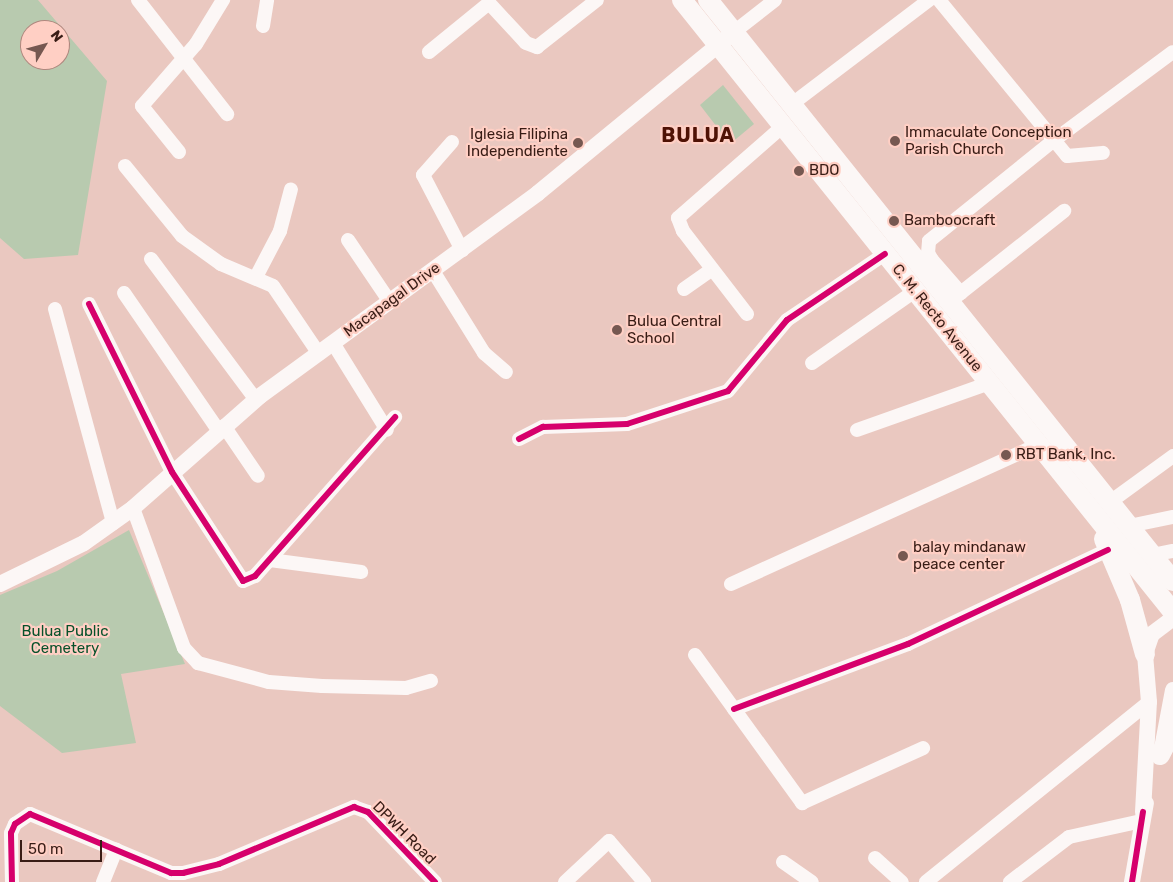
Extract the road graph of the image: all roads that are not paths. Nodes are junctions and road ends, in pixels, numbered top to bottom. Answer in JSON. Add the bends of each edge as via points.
{"nodes":[{"id":1,"x":138,"y":0,"type":"edge"},
{"id":2,"x":222,"y":0,"type":"edge"},
{"id":3,"x":268,"y":0,"type":"edge"},
{"id":4,"x":682,"y":0,"type":"edge"},
{"id":5,"x":708,"y":0,"type":"edge"},
{"id":6,"x":775,"y":0,"type":"edge"},
{"id":7,"x":929,"y":0,"type":"edge"},
{"id":8,"x":939,"y":0,"type":"edge"},
{"id":9,"x":592,"y":2,"type":"edge"},
{"id":10,"x":263,"y":26,"type":"dead end"},
{"id":11,"x":734,"y":32,"type":"junction"},
{"id":12,"x":718,"y":45,"type":"junction"},
{"id":13,"x":429,"y":52,"type":"dead end"},
{"id":14,"x":1173,"y":52,"type":"edge"},
{"id":15,"x":184,"y":59,"type":"junction"},
{"id":16,"x":792,"y":104,"type":"junction"},
{"id":17,"x":226,"y":114,"type":"dead end"},
{"id":18,"x":783,"y":126,"type":"junction"},
{"id":19,"x":1053,"y":141,"type":"junction"},
{"id":20,"x":452,"y":142,"type":"dead end"},
{"id":21,"x":179,"y":152,"type":"dead end"},
{"id":22,"x":1103,"y":153,"type":"dead end"},
{"id":23,"x":124,"y":166,"type":"dead end"},
{"id":24,"x":291,"y":189,"type":"dead end"},
{"id":25,"x":1064,"y":210,"type":"dead end"},
{"id":26,"x":893,"y":230,"type":"junction"},
{"id":27,"x":348,"y":240,"type":"dead end"},
{"id":28,"x":881,"y":249,"type":"junction"},
{"id":29,"x":462,"y":250,"type":"junction"},
{"id":30,"x":151,"y":259,"type":"dead end"},
{"id":31,"x":711,"y":270,"type":"junction"},
{"id":32,"x":433,"y":271,"type":"junction"},
{"id":33,"x":256,"y":277,"type":"junction"},
{"id":34,"x":684,"y":289,"type":"dead end"},
{"id":35,"x":915,"y":291,"type":"junction"},
{"id":36,"x":124,"y":293,"type":"dead end"},
{"id":37,"x":955,"y":297,"type":"junction"},
{"id":38,"x":390,"y":302,"type":"junction"},
{"id":39,"x":89,"y":304,"type":"dead end"},
{"id":40,"x":55,"y":309,"type":"dead end"},
{"id":41,"x":747,"y":314,"type":"dead end"},
{"id":42,"x":934,"y":314,"type":"junction"},
{"id":43,"x":334,"y":343,"type":"junction"},
{"id":44,"x":319,"y":354,"type":"junction"},
{"id":45,"x":812,"y":362,"type":"dead end"},
{"id":46,"x":506,"y":372,"type":"dead end"},
{"id":47,"x":990,"y":383,"type":"junction"},
{"id":48,"x":256,"y":400,"type":"junction"},
{"id":49,"x":395,"y":416,"type":"dead end"},
{"id":50,"x":222,"y":428,"type":"junction"},
{"id":51,"x":387,"y":430,"type":"junction"},
{"id":52,"x":857,"y":430,"type":"dead end"},
{"id":53,"x":519,"y":439,"type":"dead end"},
{"id":54,"x":1039,"y":444,"type":"junction"},
{"id":55,"x":1173,"y":456,"type":"edge"},
{"id":56,"x":172,"y":472,"type":"junction"},
{"id":57,"x":258,"y":476,"type":"dead end"},
{"id":58,"x":1110,"y":502,"type":"junction"},
{"id":59,"x":132,"y":508,"type":"junction"},
{"id":60,"x":1173,"y":517,"type":"edge"},
{"id":61,"x":1096,"y":518,"type":"junction"},
{"id":62,"x":112,"y":523,"type":"junction"},
{"id":63,"x":1129,"y":526,"type":"junction"},
{"id":64,"x":1108,"y":550,"type":"junction"},
{"id":65,"x":1173,"y":551,"type":"edge"},
{"id":66,"x":1152,"y":555,"type":"junction"},
{"id":67,"x":270,"y":560,"type":"junction"},
{"id":68,"x":361,"y":572,"type":"dead end"},
{"id":69,"x":1173,"y":582,"type":"edge"},
{"id":70,"x":0,"y":584,"type":"edge"},
{"id":71,"x":731,"y":584,"type":"dead end"},
{"id":72,"x":1173,"y":612,"type":"edge"},
{"id":73,"x":1173,"y":618,"type":"edge"},
{"id":74,"x":1145,"y":654,"type":"junction"},
{"id":75,"x":695,"y":655,"type":"dead end"},
{"id":76,"x":430,"y":681,"type":"dead end"},
{"id":77,"x":1173,"y":690,"type":"edge"},
{"id":78,"x":1149,"y":702,"type":"junction"},
{"id":79,"x":734,"y":709,"type":"junction"},
{"id":80,"x":1173,"y":730,"type":"edge"},
{"id":81,"x":923,"y":748,"type":"dead end"},
{"id":82,"x":1160,"y":755,"type":"junction"},
{"id":83,"x":1142,"y":817,"type":"junction"},
{"id":84,"x":116,"y":850,"type":"junction"},
{"id":85,"x":874,"y":858,"type":"dead end"},
{"id":86,"x":783,"y":862,"type":"dead end"},
{"id":87,"x":12,"y":882,"type":"edge"},
{"id":88,"x":104,"y":882,"type":"edge"},
{"id":89,"x":435,"y":882,"type":"edge"},
{"id":90,"x":565,"y":882,"type":"edge"},
{"id":91,"x":644,"y":882,"type":"edge"},
{"id":92,"x":812,"y":882,"type":"edge"},
{"id":93,"x":902,"y":882,"type":"edge"},
{"id":94,"x":926,"y":882,"type":"edge"},
{"id":95,"x":1010,"y":882,"type":"edge"},
{"id":96,"x":1132,"y":882,"type":"edge"}],
"edges":[{"from":1,"to":15,"type":"street"},
{"from":2,"to":15,"type":"street"},
{"from":3,"to":10,"type":"street"},
{"from":4,"to":12,"type":"highway","name":"C. M. Recto Avenue"},
{"from":5,"to":11,"type":"highway","name":"C. M. Recto Avenue"},
{"from":6,"to":11,"type":"street","name":"Macapagal Drive"},
{"from":7,"to":16,"type":"street"},
{"from":8,"to":19,"type":"street"},
{"from":9,"to":13,"type":"street","via":[[537,47],[526,42],[489,3]]},
{"from":11,"to":12,"type":"main road","name":"Macapagal Drive"},
{"from":11,"to":16,"type":"highway","name":"C. M. Recto Avenue"},
{"from":12,"to":18,"type":"highway","name":"C. M. Recto Avenue"},
{"from":12,"to":29,"type":"main road","name":"Macapagal Drive","via":[[573,166]]},
{"from":14,"to":19,"type":"street"},
{"from":15,"to":17,"type":"street"},
{"from":15,"to":21,"type":"street","via":[[142,106]]},
{"from":16,"to":26,"type":"highway","name":"C. M. Recto Avenue"},
{"from":18,"to":28,"type":"highway","name":"C. M. Recto Avenue"},
{"from":18,"to":31,"type":"street","via":[[678,218],[683,232]]},
{"from":19,"to":22,"type":"street","via":[[1071,158]]},
{"from":19,"to":37,"type":"street","via":[[930,241],[928,253]]},
{"from":20,"to":29,"type":"street","via":[[423,175]]},
{"from":23,"to":33,"type":"street","via":[[174,230],[221,264]]},
{"from":24,"to":33,"type":"street","via":[[280,231]]},
{"from":25,"to":37,"type":"street"},
{"from":26,"to":28,"type":"highway"},
{"from":26,"to":37,"type":"highway","name":"C. M. Recto Avenue"},
{"from":27,"to":38,"type":"street"},
{"from":28,"to":35,"type":"highway","name":"C. M. Recto Avenue"},
{"from":28,"to":53,"type":"street","via":[[787,320],[728,391],[626,424],[543,427]]},
{"from":29,"to":32,"type":"main road","name":"Macapagal Drive"},
{"from":30,"to":48,"type":"street"},
{"from":31,"to":34,"type":"street"},
{"from":31,"to":41,"type":"street"},
{"from":32,"to":38,"type":"main road","name":"Macapagal Drive"},
{"from":32,"to":46,"type":"street","via":[[484,354]]},
{"from":33,"to":44,"type":"street","via":[[273,286]]},
{"from":35,"to":42,"type":"highway","name":"C. M. Recto Avenue"},
{"from":35,"to":45,"type":"street"},
{"from":36,"to":50,"type":"street"},
{"from":37,"to":42,"type":"street"},
{"from":37,"to":58,"type":"highway","name":"C. M. Recto Avenue"},
{"from":38,"to":43,"type":"main road","name":"Macapagal Drive"},
{"from":39,"to":56,"type":"street"},
{"from":40,"to":62,"type":"street"},
{"from":42,"to":47,"type":"highway","name":"C. M. Recto Avenue"},
{"from":43,"to":44,"type":"main road","name":"Macapagal Drive"},
{"from":43,"to":51,"type":"street"},
{"from":44,"to":48,"type":"main road","name":"Macapagal Drive"},
{"from":47,"to":52,"type":"street"},
{"from":47,"to":54,"type":"highway","name":"C. M. Recto Avenue"},
{"from":48,"to":50,"type":"main road","name":"Macapagal Drive"},
{"from":49,"to":51,"type":"street"},
{"from":50,"to":56,"type":"main road","name":"Macapagal Drive"},
{"from":50,"to":57,"type":"street"},
{"from":51,"to":67,"type":"street"},
{"from":54,"to":61,"type":"highway","name":"C. M. Recto Avenue"},
{"from":54,"to":71,"type":"street"},
{"from":55,"to":58,"type":"street"},
{"from":56,"to":59,"type":"main road","name":"Macapagal Drive"},
{"from":56,"to":67,"type":"street","via":[[239,578],[251,581]]},
{"from":58,"to":63,"type":"highway","name":"C. M. Recto Avenue"},
{"from":59,"to":62,"type":"main road","name":"Macapagal Drive"},
{"from":59,"to":76,"type":"street","via":[[184,648],[198,663],[269,682],[406,688]]},
{"from":60,"to":63,"type":"street"},
{"from":61,"to":64,"type":"highway"},
{"from":61,"to":72,"type":"highway","name":"C. M. Recto Avenue"},
{"from":62,"to":70,"type":"main road","name":"Macapagal Drive","via":[[67,552]]},
{"from":63,"to":66,"type":"highway","name":"C. M. Recto Avenue"},
{"from":64,"to":74,"type":"highway","via":[[1130,600]]},
{"from":64,"to":79,"type":"street","via":[[908,644]]},
{"from":65,"to":66,"type":"street"},
{"from":66,"to":69,"type":"highway","name":"C. M. Recto Avenue"},
{"from":67,"to":68,"type":"street"},
{"from":73,"to":74,"type":"main road","via":[[1152,634]]},
{"from":74,"to":78,"type":"main road"},
{"from":75,"to":79,"type":"street"},
{"from":77,"to":82,"type":"main road"},
{"from":78,"to":83,"type":"main road"},
{"from":78,"to":94,"type":"street"},
{"from":79,"to":81,"type":"street","via":[[802,803]]},
{"from":80,"to":82,"type":"highway"},
{"from":82,"to":83,"type":"main road"},
{"from":83,"to":95,"type":"street","via":[[1069,838]]},
{"from":83,"to":96,"type":"main road"},
{"from":84,"to":87,"type":"street","via":[[40,814],[22,817],[11,833]]},
{"from":84,"to":88,"type":"street"},
{"from":84,"to":89,"type":"street","name":"DPWH Road","via":[[171,873],[195,871],[354,807],[368,812]]},
{"from":85,"to":93,"type":"street"},
{"from":86,"to":92,"type":"street"},
{"from":90,"to":91,"type":"street","via":[[608,841]]}]}
